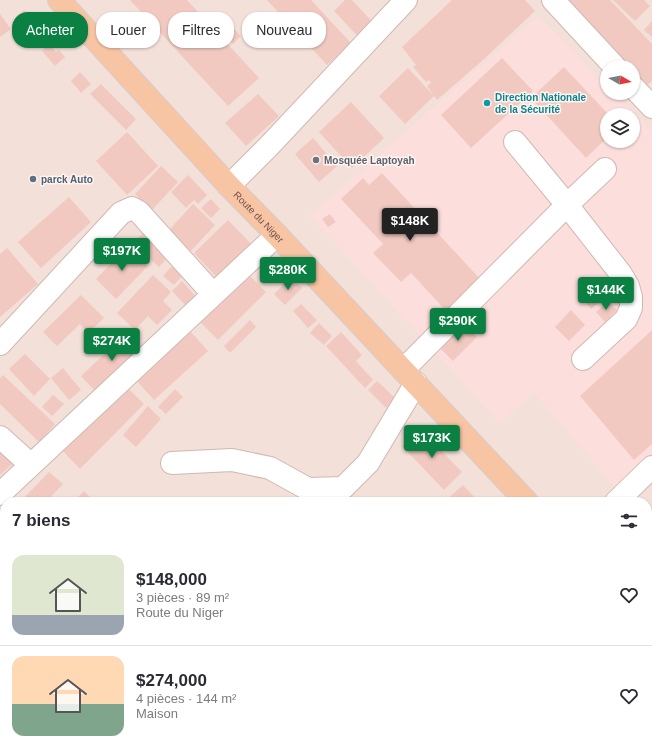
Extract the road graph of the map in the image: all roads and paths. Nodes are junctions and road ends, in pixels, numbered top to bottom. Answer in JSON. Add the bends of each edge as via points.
{"nodes":[{"id":1,"x":59,"y":0,"type":"edge"},
{"id":2,"x":406,"y":0,"type":"edge"},
{"id":3,"x":552,"y":0,"type":"edge"},
{"id":4,"x":608,"y":60,"type":"edge"},
{"id":5,"x":640,"y":94,"type":"edge"},
{"id":6,"x":652,"y":107,"type":"edge"},
{"id":7,"x":515,"y":142,"type":"dead end"},
{"id":8,"x":605,"y":169,"type":"dead end"},
{"id":9,"x":229,"y":186,"type":"junction"},
{"id":10,"x":567,"y":205,"type":"junction"},
{"id":11,"x":277,"y":235,"type":"junction"},
{"id":12,"x":213,"y":294,"type":"junction"},
{"id":13,"x":0,"y":344,"type":"edge"},
{"id":14,"x":583,"y":359,"type":"dead end"},
{"id":15,"x":409,"y":377,"type":"junction"},
{"id":16,"x":0,"y":437,"type":"edge"},
{"id":17,"x":172,"y":463,"type":"dead end"},
{"id":18,"x":31,"y":464,"type":"junction"},
{"id":19,"x":652,"y":467,"type":"edge"},
{"id":20,"x":0,"y":494,"type":"edge"},
{"id":21,"x":523,"y":497,"type":"edge"},
{"id":22,"x":621,"y":497,"type":"edge"}],
"edges":[{"from":1,"to":9,"type":"main road","name":"Route du Niger"},
{"from":2,"to":9,"type":"street"},
{"from":3,"to":4,"type":"street"},
{"from":5,"to":6,"type":"street"},
{"from":7,"to":10,"type":"street"},
{"from":8,"to":10,"type":"street"},
{"from":9,"to":11,"type":"main road","name":"Route du Niger"},
{"from":10,"to":14,"type":"street","via":[[621,274],[631,297],[631,308],[626,318]]},
{"from":10,"to":15,"type":"street"},
{"from":11,"to":12,"type":"street"},
{"from":11,"to":15,"type":"main road","name":"Route du Niger"},
{"from":12,"to":13,"type":"street","via":[[139,212],[132,208],[121,213]]},
{"from":12,"to":18,"type":"street"},
{"from":15,"to":17,"type":"street","via":[[368,463],[343,488],[308,489],[270,468],[232,460]]},
{"from":15,"to":21,"type":"main road","name":"Route du Niger"},
{"from":16,"to":18,"type":"street"},
{"from":18,"to":20,"type":"street"},
{"from":19,"to":22,"type":"street"}]}
